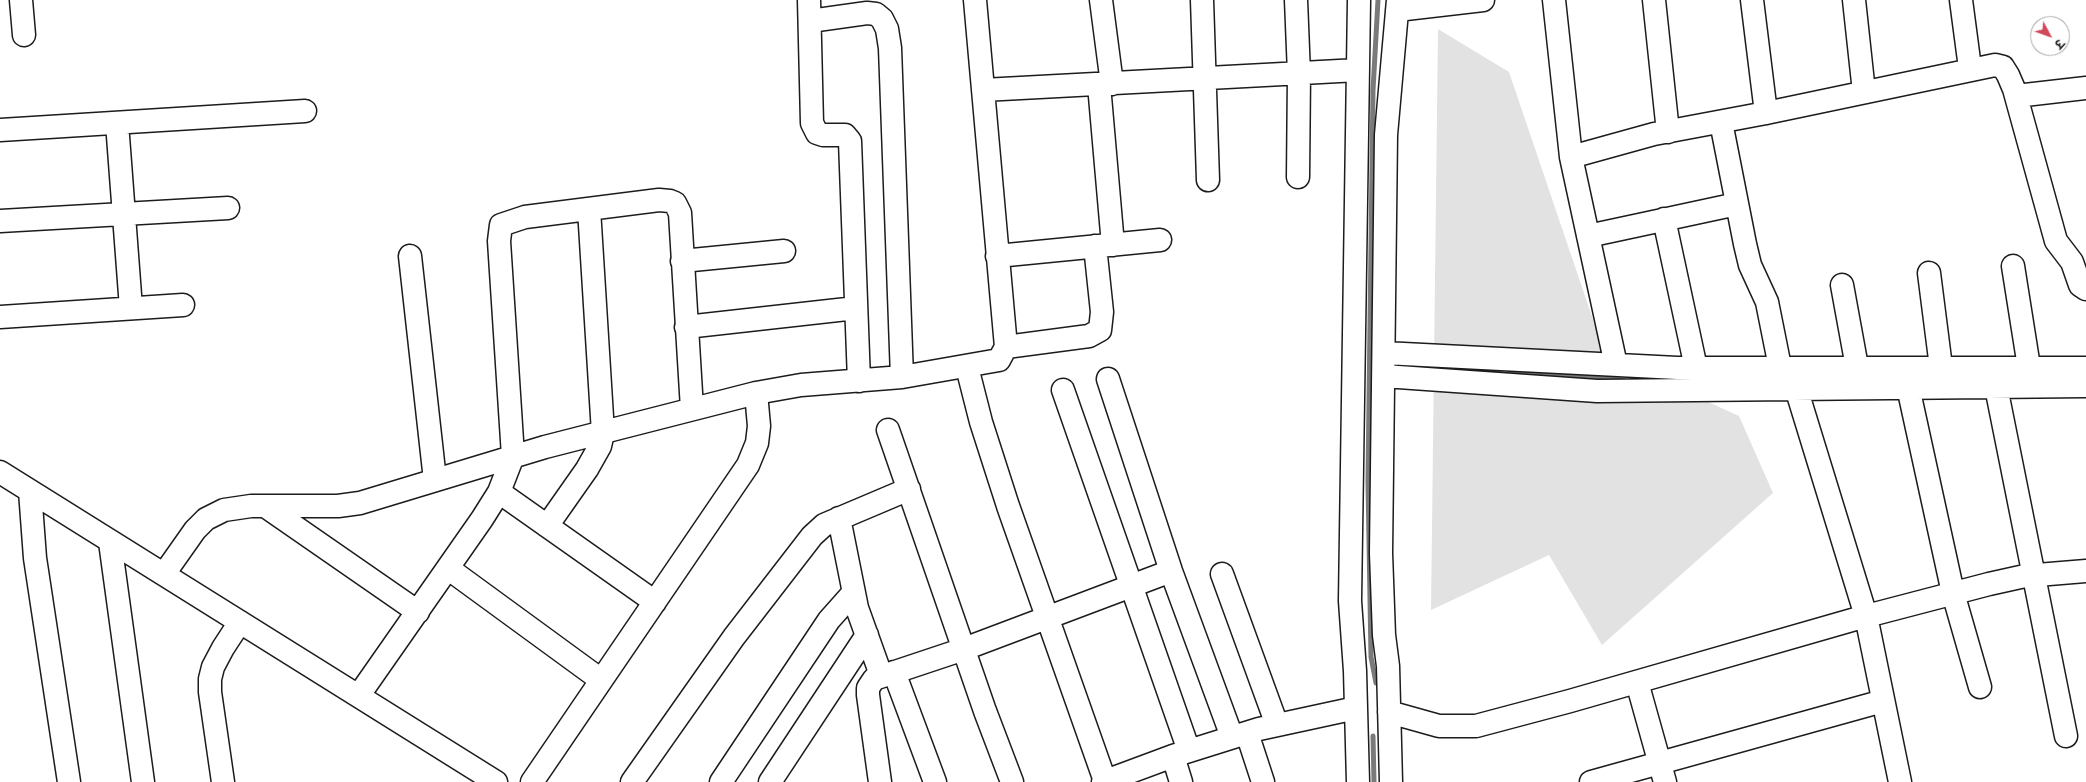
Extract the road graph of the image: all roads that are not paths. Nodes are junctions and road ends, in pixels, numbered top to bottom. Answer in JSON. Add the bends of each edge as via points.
{"nodes":[{"id":1,"x":21,"y":0,"type":"edge"},
{"id":2,"x":975,"y":0,"type":"edge"},
{"id":3,"x":1101,"y":0,"type":"edge"},
{"id":4,"x":1202,"y":0,"type":"edge"},
{"id":5,"x":1296,"y":0,"type":"edge"},
{"id":6,"x":1359,"y":0,"type":"edge"},
{"id":7,"x":1483,"y":0,"type":"edge"},
{"id":8,"x":1554,"y":0,"type":"edge"},
{"id":9,"x":1654,"y":0,"type":"edge"},
{"id":10,"x":1752,"y":0,"type":"edge"},
{"id":11,"x":1854,"y":0,"type":"edge"},
{"id":12,"x":1961,"y":0,"type":"edge"},
{"id":13,"x":1397,"y":5,"type":"edge"},
{"id":14,"x":810,"y":11,"type":"edge"},
{"id":15,"x":24,"y":35,"type":"dead end"},
{"id":16,"x":1970,"y":68,"type":"junction"},
{"id":17,"x":1358,"y":70,"type":"junction"},
{"id":18,"x":1299,"y":74,"type":"junction"},
{"id":19,"x":1204,"y":79,"type":"junction"},
{"id":20,"x":1106,"y":84,"type":"junction"},
{"id":21,"x":2086,"y":88,"type":"edge"},
{"id":22,"x":983,"y":90,"type":"junction"},
{"id":23,"x":1864,"y":92,"type":"junction"},
{"id":24,"x":2016,"y":96,"type":"junction"},
{"id":25,"x":304,"y":111,"type":"dead end"},
{"id":26,"x":1766,"y":113,"type":"junction"},
{"id":27,"x":1721,"y":122,"type":"junction"},
{"id":28,"x":117,"y":123,"type":"junction"},
{"id":29,"x":0,"y":130,"type":"edge"},
{"id":30,"x":1668,"y":132,"type":"junction"},
{"id":31,"x":1571,"y":157,"type":"junction"},
{"id":32,"x":1298,"y":177,"type":"dead end"},
{"id":33,"x":1208,"y":180,"type":"dead end"},
{"id":34,"x":1737,"y":204,"type":"junction"},
{"id":35,"x":228,"y":208,"type":"dead end"},
{"id":36,"x":589,"y":209,"type":"junction"},
{"id":37,"x":123,"y":214,"type":"junction"},
{"id":38,"x":1664,"y":220,"type":"junction"},
{"id":39,"x":0,"y":221,"type":"edge"},
{"id":40,"x":1588,"y":236,"type":"junction"},
{"id":41,"x":1160,"y":240,"type":"dead end"},
{"id":42,"x":1104,"y":246,"type":"junction"},
{"id":43,"x":784,"y":251,"type":"dead end"},
{"id":44,"x":410,"y":256,"type":"dead end"},
{"id":45,"x":997,"y":256,"type":"junction"},
{"id":46,"x":682,"y":260,"type":"junction"},
{"id":47,"x":2013,"y":266,"type":"dead end"},
{"id":48,"x":1929,"y":273,"type":"dead end"},
{"id":49,"x":1842,"y":285,"type":"dead end"},
{"id":50,"x":2086,"y":289,"type":"edge"},
{"id":51,"x":183,"y":305,"type":"dead end"},
{"id":52,"x":131,"y":308,"type":"junction"},
{"id":53,"x":856,"y":308,"type":"junction"},
{"id":54,"x":0,"y":317,"type":"edge"},
{"id":55,"x":686,"y":327,"type":"junction"},
{"id":56,"x":1006,"y":347,"type":"junction"},
{"id":57,"x":1384,"y":364,"type":"junction"},
{"id":58,"x":1616,"y":365,"type":"junction"},
{"id":59,"x":967,"y":367,"type":"junction"},
{"id":60,"x":1780,"y":367,"type":"junction"},
{"id":61,"x":1857,"y":367,"type":"junction"},
{"id":62,"x":1941,"y":367,"type":"junction"},
{"id":63,"x":2029,"y":367,"type":"junction"},
{"id":64,"x":1696,"y":368,"type":"junction"},
{"id":65,"x":2086,"y":368,"type":"edge"},
{"id":66,"x":902,"y":377,"type":"junction"},
{"id":67,"x":1108,"y":379,"type":"dead end"},
{"id":68,"x":859,"y":381,"type":"junction"},
{"id":69,"x":2086,"y":386,"type":"edge"},
{"id":70,"x":1908,"y":387,"type":"junction"},
{"id":71,"x":1996,"y":387,"type":"junction"},
{"id":72,"x":1796,"y":388,"type":"junction"},
{"id":73,"x":1062,"y":390,"type":"dead end"},
{"id":74,"x":756,"y":393,"type":"junction"},
{"id":75,"x":692,"y":409,"type":"junction"},
{"id":76,"x":888,"y":430,"type":"dead end"},
{"id":77,"x":603,"y":433,"type":"junction"},
{"id":78,"x":514,"y":456,"type":"junction"},
{"id":79,"x":0,"y":472,"type":"edge"},
{"id":80,"x":435,"y":480,"type":"junction"},
{"id":81,"x":909,"y":489,"type":"junction"},
{"id":82,"x":30,"y":491,"type":"junction"},
{"id":83,"x":499,"y":492,"type":"junction"},
{"id":84,"x":265,"y":506,"type":"junction"},
{"id":85,"x":839,"y":518,"type":"junction"},
{"id":86,"x":547,"y":526,"type":"junction"},
{"id":87,"x":110,"y":542,"type":"junction"},
{"id":88,"x":449,"y":568,"type":"junction"},
{"id":89,"x":2086,"y":570,"type":"edge"},
{"id":90,"x":1171,"y":571,"type":"junction"},
{"id":91,"x":164,"y":574,"type":"junction"},
{"id":92,"x":1222,"y":574,"type":"dead end"},
{"id":93,"x":2034,"y":574,"type":"junction"},
{"id":94,"x":1131,"y":586,"type":"junction"},
{"id":95,"x":853,"y":593,"type":"junction"},
{"id":96,"x":1953,"y":593,"type":"junction"},
{"id":97,"x":655,"y":602,"type":"junction"},
{"id":98,"x":418,"y":612,"type":"junction"},
{"id":99,"x":1047,"y":616,"type":"junction"},
{"id":100,"x":1866,"y":616,"type":"junction"},
{"id":101,"x":240,"y":622,"type":"junction"},
{"id":102,"x":867,"y":635,"type":"junction"},
{"id":103,"x":964,"y":649,"type":"junction"},
{"id":104,"x":888,"y":673,"type":"junction"},
{"id":105,"x":601,"y":680,"type":"junction"},
{"id":106,"x":1637,"y":682,"type":"junction"},
{"id":107,"x":1980,"y":687,"type":"dead end"},
{"id":108,"x":359,"y":695,"type":"junction"},
{"id":109,"x":1883,"y":702,"type":"junction"},
{"id":110,"x":1356,"y":708,"type":"junction"},
{"id":111,"x":1390,"y":712,"type":"junction"},
{"id":112,"x":1277,"y":725,"type":"junction"},
{"id":113,"x":1240,"y":735,"type":"junction"},
{"id":114,"x":2066,"y":736,"type":"dead end"},
{"id":115,"x":1181,"y":754,"type":"junction"},
{"id":116,"x":1662,"y":772,"type":"edge"},
{"id":117,"x":1897,"y":781,"type":"edge"},
{"id":118,"x":69,"y":782,"type":"edge"},
{"id":119,"x":143,"y":782,"type":"edge"},
{"id":120,"x":223,"y":782,"type":"edge"},
{"id":121,"x":496,"y":782,"type":"edge"},
{"id":122,"x":532,"y":782,"type":"edge"},
{"id":123,"x":632,"y":782,"type":"edge"},
{"id":124,"x":721,"y":782,"type":"edge"},
{"id":125,"x":770,"y":782,"type":"edge"},
{"id":126,"x":880,"y":782,"type":"edge"},
{"id":127,"x":935,"y":782,"type":"edge"},
{"id":128,"x":1012,"y":782,"type":"edge"},
{"id":129,"x":1104,"y":782,"type":"edge"},
{"id":130,"x":1181,"y":782,"type":"edge"},
{"id":131,"x":1263,"y":782,"type":"edge"},
{"id":132,"x":1358,"y":782,"type":"edge"},
{"id":133,"x":1392,"y":782,"type":"edge"},
{"id":134,"x":1591,"y":782,"type":"edge"}],
"edges":[{"from":1,"to":15,"type":"street"},
{"from":2,"to":22,"type":"street"},
{"from":3,"to":20,"type":"street"},
{"from":4,"to":19,"type":"street"},
{"from":5,"to":18,"type":"street"},
{"from":6,"to":17,"type":"street"},
{"from":7,"to":13,"type":"street"},
{"from":8,"to":31,"type":"street"},
{"from":9,"to":30,"type":"street"},
{"from":10,"to":26,"type":"street"},
{"from":11,"to":23,"type":"street"},
{"from":12,"to":16,"type":"street"},
{"from":13,"to":57,"type":"street","via":[[1386,135]]},
{"from":14,"to":53,"type":"street","via":[[812,123],[817,133],[845,135],[850,141]]},
{"from":14,"to":66,"type":"street","via":[[876,14],[887,29],[890,48]]},
{"from":16,"to":23,"type":"street"},
{"from":16,"to":24,"type":"street","via":[[1995,65],[2002,67]]},
{"from":17,"to":18,"type":"street"},
{"from":17,"to":110,"type":"street","via":[[1350,601]]},
{"from":18,"to":19,"type":"street"},
{"from":18,"to":32,"type":"street"},
{"from":19,"to":20,"type":"street"},
{"from":19,"to":33,"type":"street"},
{"from":20,"to":22,"type":"street"},
{"from":20,"to":42,"type":"street"},
{"from":21,"to":24,"type":"street"},
{"from":22,"to":45,"type":"street"},
{"from":23,"to":26,"type":"street"},
{"from":24,"to":50,"type":"street","via":[[2056,241],[2072,262],[2080,285]]},
{"from":25,"to":28,"type":"street"},
{"from":26,"to":27,"type":"street"},
{"from":27,"to":30,"type":"street"},
{"from":27,"to":34,"type":"street"},
{"from":28,"to":29,"type":"street"},
{"from":28,"to":37,"type":"street"},
{"from":30,"to":31,"type":"street"},
{"from":31,"to":40,"type":"street"},
{"from":34,"to":38,"type":"street"},
{"from":34,"to":60,"type":"street","via":[[1750,266],[1767,302]]},
{"from":35,"to":37,"type":"street"},
{"from":36,"to":46,"type":"street","via":[[670,201],[677,206],[680,213]]},
{"from":36,"to":77,"type":"street"},
{"from":36,"to":78,"type":"street","via":[[525,217],[506,222],[499,230]]},
{"from":37,"to":39,"type":"street"},
{"from":37,"to":52,"type":"street"},
{"from":38,"to":40,"type":"street"},
{"from":38,"to":64,"type":"street"},
{"from":40,"to":58,"type":"street"},
{"from":41,"to":42,"type":"street"},
{"from":42,"to":45,"type":"street"},
{"from":42,"to":56,"type":"street","via":[[1100,330],[1089,336]]},
{"from":43,"to":46,"type":"street"},
{"from":44,"to":80,"type":"street"},
{"from":45,"to":56,"type":"street"},
{"from":46,"to":55,"type":"street"},
{"from":47,"to":63,"type":"street"},
{"from":48,"to":62,"type":"street"},
{"from":49,"to":61,"type":"street"},
{"from":51,"to":52,"type":"street"},
{"from":52,"to":54,"type":"street"},
{"from":53,"to":55,"type":"street"},
{"from":53,"to":68,"type":"street"},
{"from":55,"to":75,"type":"street"},
{"from":56,"to":59,"type":"street","via":[[999,360]]},
{"from":57,"to":58,"type":"street"},
{"from":57,"to":72,"type":"street","via":[[1597,391]]},
{"from":57,"to":111,"type":"street","via":[[1381,553]]},
{"from":58,"to":64,"type":"street"},
{"from":59,"to":66,"type":"street"},
{"from":59,"to":99,"type":"street","via":[[981,422]]},
{"from":60,"to":61,"type":"street"},
{"from":60,"to":64,"type":"street"},
{"from":61,"to":62,"type":"street"},
{"from":62,"to":63,"type":"street"},
{"from":63,"to":65,"type":"street"},
{"from":66,"to":68,"type":"street"},
{"from":67,"to":90,"type":"street"},
{"from":68,"to":74,"type":"street","via":[[801,385]]},
{"from":69,"to":71,"type":"street"},
{"from":70,"to":71,"type":"street"},
{"from":70,"to":72,"type":"street"},
{"from":70,"to":96,"type":"street"},
{"from":71,"to":93,"type":"street"},
{"from":72,"to":100,"type":"street"},
{"from":73,"to":94,"type":"street"},
{"from":74,"to":75,"type":"street"},
{"from":74,"to":97,"type":"street","via":[[759,426],[757,442],[748,465]]},
{"from":75,"to":77,"type":"street"},
{"from":76,"to":81,"type":"street"},
{"from":77,"to":78,"type":"street"},
{"from":77,"to":86,"type":"street","via":[[595,456]]},
{"from":78,"to":80,"type":"street"},
{"from":78,"to":83,"type":"street"},
{"from":79,"to":82,"type":"street"},
{"from":80,"to":84,"type":"street","via":[[360,504]]},
{"from":81,"to":85,"type":"street"},
{"from":81,"to":103,"type":"street"},
{"from":82,"to":87,"type":"street"},
{"from":82,"to":118,"type":"street","via":[[35,558]]},
{"from":83,"to":86,"type":"street"},
{"from":83,"to":88,"type":"street"},
{"from":84,"to":91,"type":"street","via":[[224,510],[206,519],[195,530]]},
{"from":84,"to":98,"type":"street"},
{"from":85,"to":95,"type":"street"},
{"from":85,"to":123,"type":"street","via":[[824,525],[800,550],[734,637]]},
{"from":86,"to":97,"type":"street"},
{"from":87,"to":91,"type":"street"},
{"from":87,"to":119,"type":"street"},
{"from":88,"to":98,"type":"street"},
{"from":88,"to":105,"type":"street"},
{"from":89,"to":93,"type":"street"},
{"from":90,"to":94,"type":"street"},
{"from":90,"to":113,"type":"street"},
{"from":91,"to":101,"type":"street"},
{"from":92,"to":112,"type":"street"},
{"from":93,"to":96,"type":"street"},
{"from":93,"to":114,"type":"street"},
{"from":94,"to":99,"type":"street"},
{"from":94,"to":115,"type":"street"},
{"from":95,"to":102,"type":"street"},
{"from":95,"to":124,"type":"street","via":[[829,620]]},
{"from":96,"to":100,"type":"street"},
{"from":96,"to":107,"type":"street"},
{"from":97,"to":105,"type":"street"},
{"from":98,"to":108,"type":"street"},
{"from":99,"to":103,"type":"street"},
{"from":99,"to":129,"type":"street"},
{"from":100,"to":106,"type":"street"},
{"from":100,"to":109,"type":"street"},
{"from":101,"to":108,"type":"street"},
{"from":101,"to":120,"type":"street","via":[[223,648],[210,679]]},
{"from":102,"to":104,"type":"street"},
{"from":102,"to":125,"type":"street"},
{"from":103,"to":104,"type":"street"},
{"from":103,"to":128,"type":"street"},
{"from":104,"to":126,"type":"street","via":[[870,683],[868,695]]},
{"from":104,"to":127,"type":"street"},
{"from":105,"to":122,"type":"street"},
{"from":106,"to":111,"type":"street","via":[[1476,726],[1439,726]]},
{"from":106,"to":116,"type":"street"},
{"from":108,"to":121,"type":"street"},
{"from":109,"to":116,"type":"street"},
{"from":109,"to":117,"type":"street"},
{"from":110,"to":112,"type":"street"},
{"from":110,"to":132,"type":"street"},
{"from":111,"to":133,"type":"street"},
{"from":112,"to":113,"type":"street"},
{"from":113,"to":115,"type":"street"},
{"from":113,"to":131,"type":"street"},
{"from":115,"to":129,"type":"street"},
{"from":115,"to":130,"type":"street"},
{"from":116,"to":134,"type":"street"}]}
